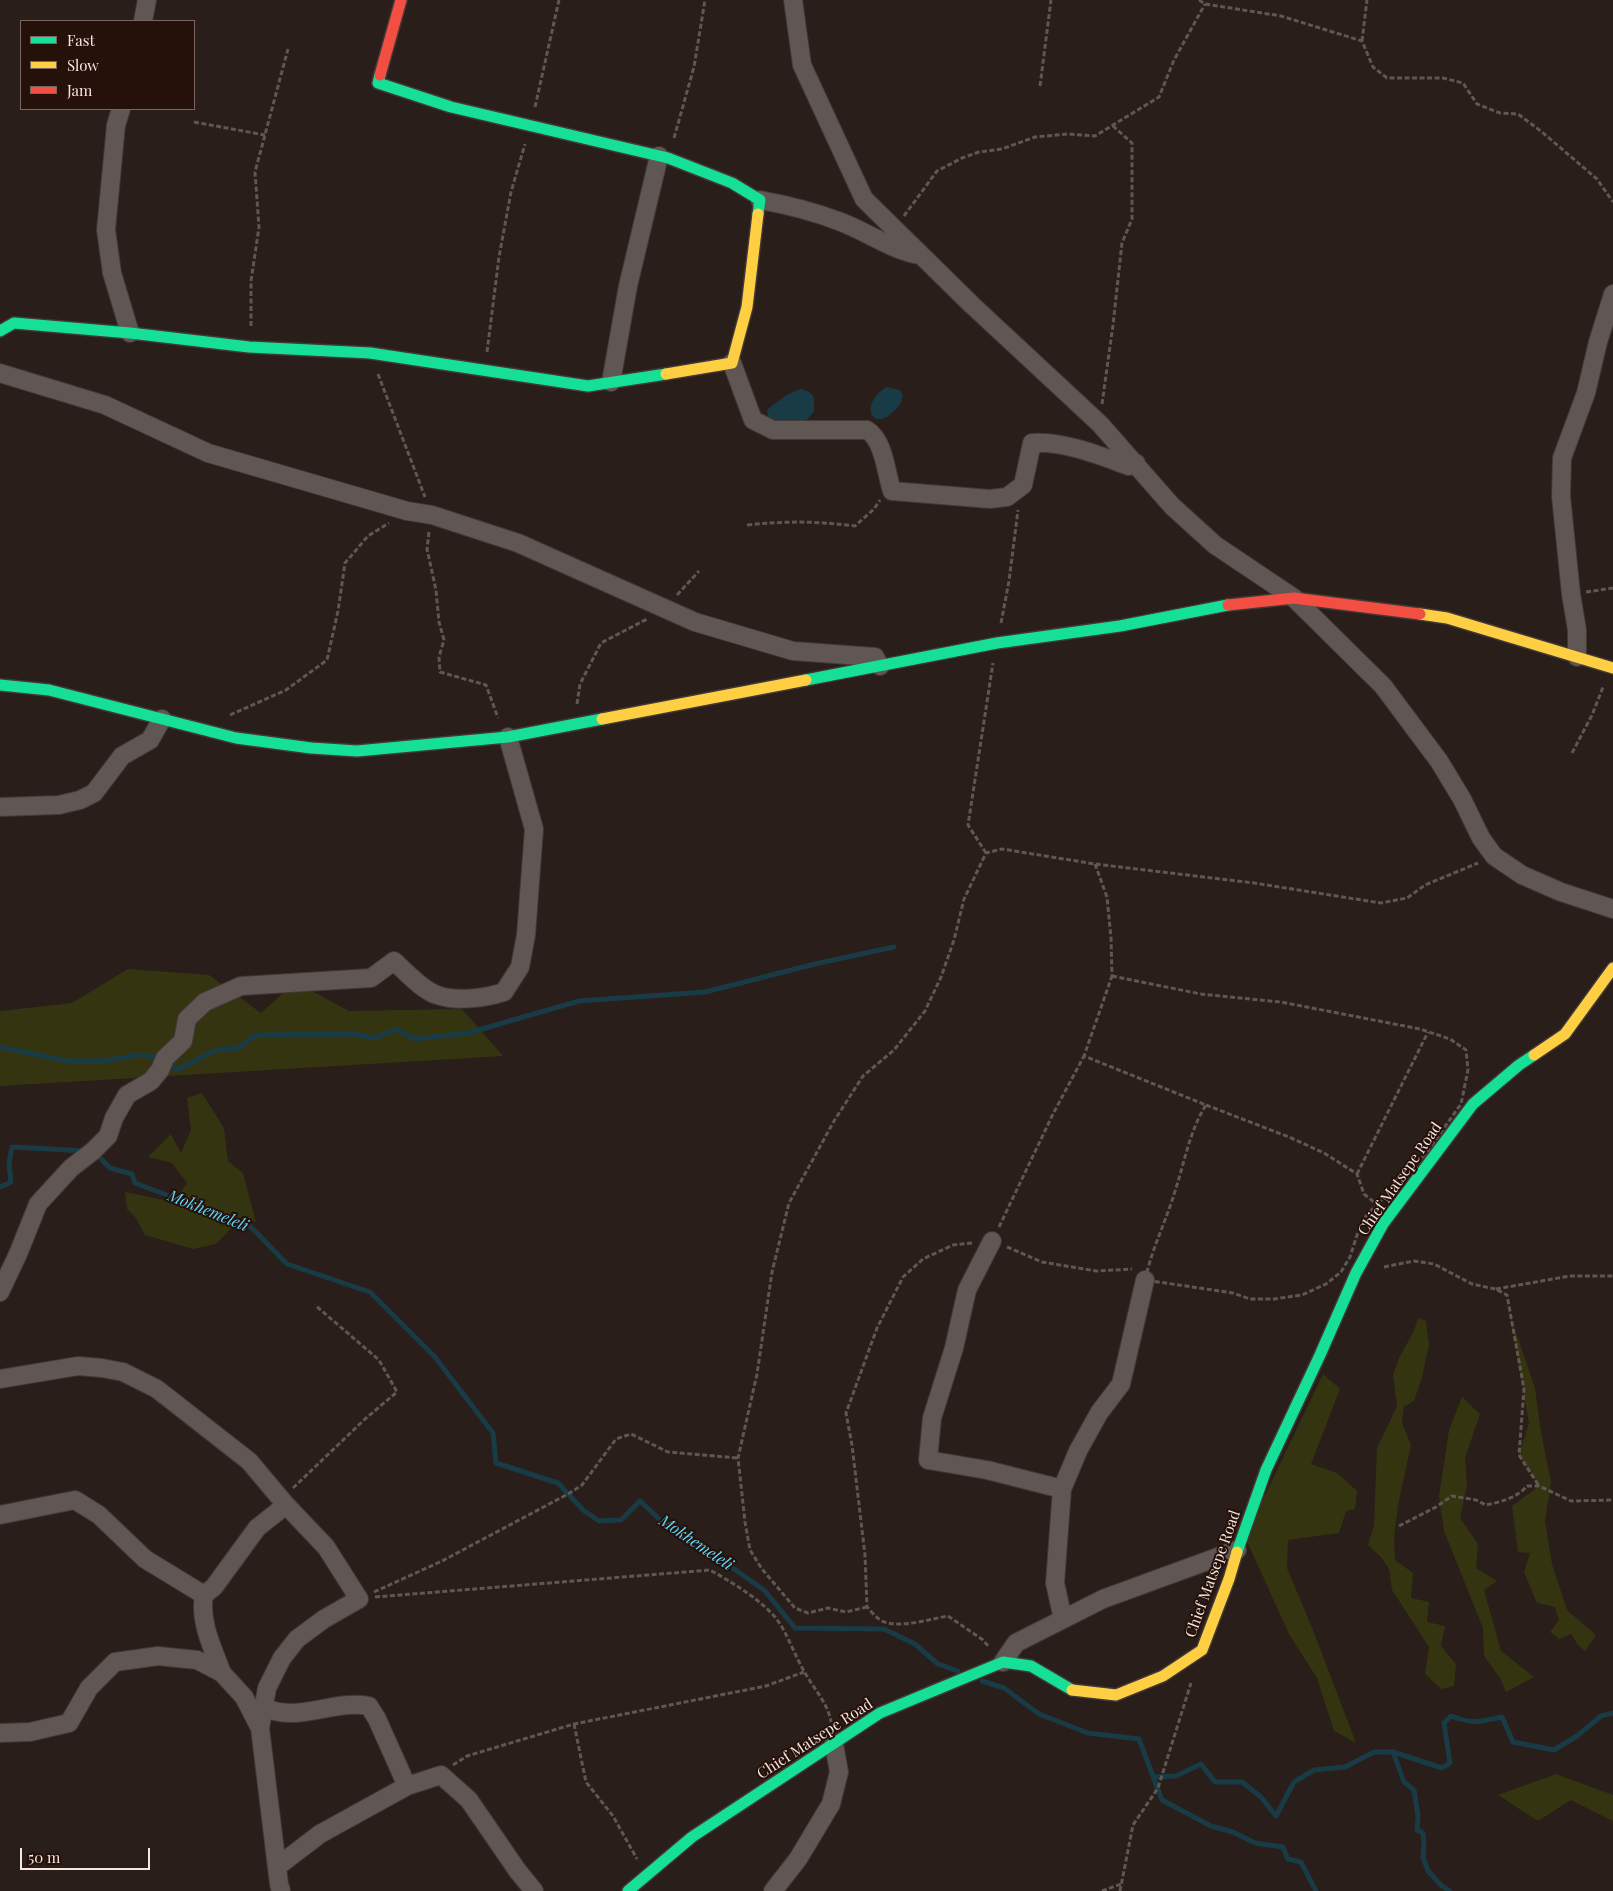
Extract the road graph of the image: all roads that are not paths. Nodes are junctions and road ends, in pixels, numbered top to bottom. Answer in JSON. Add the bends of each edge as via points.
{"nodes":[{"id":1,"x":147,"y":0,"type":"edge"},
{"id":2,"x":401,"y":0,"type":"edge"},
{"id":3,"x":793,"y":0,"type":"edge"},
{"id":4,"x":143,"y":20,"type":"edge"},
{"id":5,"x":121,"y":110,"type":"edge"},
{"id":6,"x":664,"y":157,"type":"junction"},
{"id":7,"x":760,"y":200,"type":"junction"},
{"id":8,"x":923,"y":256,"type":"junction"},
{"id":9,"x":1613,"y":294,"type":"edge"},
{"id":10,"x":0,"y":331,"type":"edge"},
{"id":11,"x":130,"y":332,"type":"junction"},
{"id":12,"x":1613,"y":332,"type":"edge"},
{"id":13,"x":1598,"y":342,"type":"junction"},
{"id":14,"x":732,"y":363,"type":"junction"},
{"id":15,"x":0,"y":373,"type":"edge"},
{"id":16,"x":611,"y":382,"type":"junction"},
{"id":17,"x":1136,"y":463,"type":"junction"},
{"id":18,"x":1294,"y":598,"type":"junction"},
{"id":19,"x":1577,"y":657,"type":"junction"},
{"id":20,"x":880,"y":666,"type":"junction"},
{"id":21,"x":1612,"y":668,"type":"edge"},
{"id":22,"x":0,"y":685,"type":"edge"},
{"id":23,"x":162,"y":719,"type":"junction"},
{"id":24,"x":508,"y":737,"type":"junction"},
{"id":25,"x":0,"y":807,"type":"edge"},
{"id":26,"x":1613,"y":909,"type":"edge"},
{"id":27,"x":1613,"y":968,"type":"edge"},
{"id":28,"x":992,"y":1241,"type":"road end"},
{"id":29,"x":1146,"y":1274,"type":"road end"},
{"id":30,"x":0,"y":1292,"type":"edge"},
{"id":31,"x":0,"y":1379,"type":"edge"},
{"id":32,"x":1062,"y":1489,"type":"junction"},
{"id":33,"x":286,"y":1505,"type":"junction"},
{"id":34,"x":0,"y":1515,"type":"edge"},
{"id":35,"x":1237,"y":1550,"type":"junction"},
{"id":36,"x":204,"y":1595,"type":"junction"},
{"id":37,"x":1063,"y":1619,"type":"junction"},
{"id":38,"x":1003,"y":1662,"type":"junction"},
{"id":39,"x":222,"y":1673,"type":"junction"},
{"id":40,"x":263,"y":1707,"type":"junction"},
{"id":41,"x":260,"y":1728,"type":"junction"},
{"id":42,"x":0,"y":1733,"type":"edge"},
{"id":43,"x":834,"y":1744,"type":"junction"},
{"id":44,"x":407,"y":1786,"type":"junction"},
{"id":45,"x":278,"y":1866,"type":"junction"},
{"id":46,"x":281,"y":1891,"type":"edge"},
{"id":47,"x":534,"y":1891,"type":"edge"},
{"id":48,"x":628,"y":1891,"type":"edge"},
{"id":49,"x":773,"y":1891,"type":"edge"}],
"edges":[{"from":1,"to":4,"type":"street"},
{"from":2,"to":6,"type":"street","via":[[378,83],[451,107]]},
{"from":3,"to":8,"type":"street","via":[[802,65],[864,199]]},
{"from":5,"to":11,"type":"street","via":[[116,125],[106,230],[112,273]]},
{"from":6,"to":7,"type":"street","via":[[732,183]]},
{"from":6,"to":16,"type":"street","via":[[628,286]]},
{"from":7,"to":8,"type":"street","via":[[800,207],[906,253]]},
{"from":7,"to":14,"type":"street","via":[[747,307]]},
{"from":8,"to":17,"type":"street","via":[[1100,424]]},
{"from":9,"to":13,"type":"street"},
{"from":10,"to":11,"type":"street","via":[[14,323]]},
{"from":11,"to":16,"type":"street","via":[[249,346],[370,353],[588,386]]},
{"from":12,"to":13,"type":"street"},
{"from":13,"to":19,"type":"street","via":[[1586,393],[1562,458],[1561,496],[1577,630]]},
{"from":14,"to":16,"type":"street"},
{"from":14,"to":17,"type":"street","via":[[753,420],[760,425],[773,430],[867,430],[873,434],[879,443],[892,491],[990,499],[1007,496],[1022,485],[1032,442],[1094,453],[1129,466]]},
{"from":15,"to":20,"type":"street","via":[[105,406],[208,452],[408,511],[432,515],[518,543],[695,622],[793,651],[875,657]]},
{"from":17,"to":18,"type":"street","via":[[1172,506],[1215,546]]},
{"from":18,"to":19,"type":"street","via":[[1446,618]]},
{"from":18,"to":20,"type":"street","via":[[1230,605],[1120,626],[997,643]]},
{"from":18,"to":26,"type":"street","via":[[1383,686],[1439,761],[1494,856],[1522,876]]},
{"from":19,"to":21,"type":"street"},
{"from":20,"to":24,"type":"street"},
{"from":22,"to":23,"type":"street","via":[[49,690]]},
{"from":23,"to":24,"type":"street","via":[[236,738],[358,751]]},
{"from":23,"to":25,"type":"street","via":[[150,740],[122,756],[94,793],[59,805]]},
{"from":24,"to":30,"type":"street","via":[[534,829],[526,935],[520,967],[504,992],[486,998],[437,995],[394,961],[371,978],[241,986],[205,1002],[187,1019],[183,1041],[165,1058],[151,1081],[127,1095],[108,1136],[71,1168],[38,1204]]},
{"from":27,"to":35,"type":"street","name":"Chief Matsepe Road","via":[[1565,1034],[1519,1065],[1472,1104],[1383,1224],[1356,1273],[1266,1470]]},
{"from":28,"to":32,"type":"street","via":[[967,1290],[954,1348],[932,1418],[928,1460],[987,1470]]},
{"from":29,"to":32,"type":"street","via":[[1121,1384],[1098,1414]]},
{"from":31,"to":33,"type":"street","via":[[78,1366],[123,1372],[157,1389],[248,1461]]},
{"from":32,"to":37,"type":"street","via":[[1056,1583]]},
{"from":33,"to":36,"type":"street","via":[[257,1528],[214,1587]]},
{"from":33,"to":40,"type":"street","via":[[326,1547],[360,1598],[297,1639],[282,1658],[266,1688]]},
{"from":34,"to":36,"type":"street","via":[[75,1500],[99,1515],[145,1559]]},
{"from":35,"to":37,"type":"street","via":[[1103,1598]]},
{"from":35,"to":38,"type":"street","name":"Chief Matsepe Road","via":[[1202,1650],[1163,1676],[1116,1695],[1073,1690],[1031,1666]]},
{"from":36,"to":39,"type":"street","via":[[202,1605],[209,1638]]},
{"from":37,"to":38,"type":"street","via":[[1016,1644]]},
{"from":38,"to":43,"type":"street","name":"Chief Matsepe Road","via":[[880,1713]]},
{"from":39,"to":41,"type":"street","via":[[244,1697]]},
{"from":39,"to":42,"type":"street","via":[[196,1660],[158,1656],[115,1662],[89,1688],[69,1723],[30,1732]]},
{"from":40,"to":41,"type":"street"},
{"from":40,"to":44,"type":"street","via":[[276,1713],[293,1714],[340,1705],[369,1706]]},
{"from":41,"to":45,"type":"street"},
{"from":43,"to":48,"type":"street","name":"Chief Matsepe Road","via":[[692,1837]]},
{"from":43,"to":49,"type":"street","via":[[839,1772],[831,1804],[798,1859]]},
{"from":44,"to":45,"type":"street","via":[[320,1834]]},
{"from":44,"to":47,"type":"street","via":[[441,1775],[469,1800]]},
{"from":45,"to":46,"type":"street"}]}
